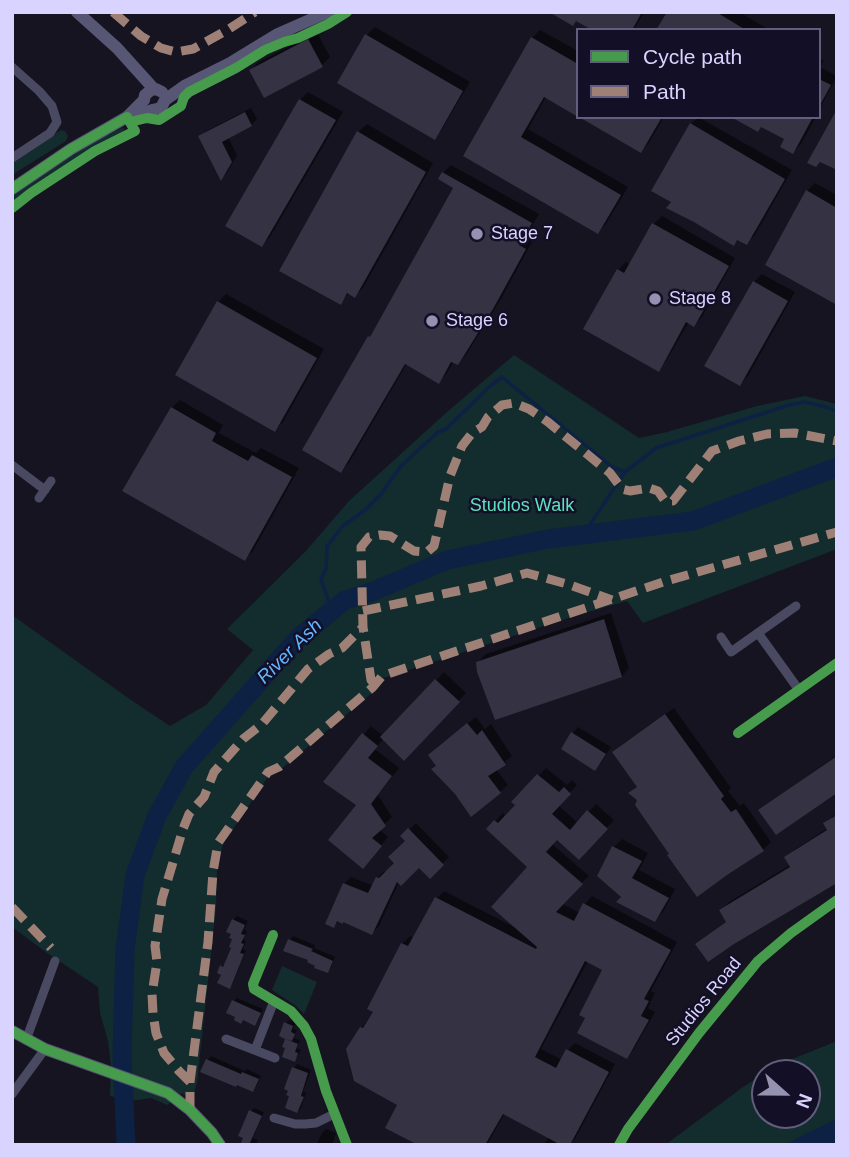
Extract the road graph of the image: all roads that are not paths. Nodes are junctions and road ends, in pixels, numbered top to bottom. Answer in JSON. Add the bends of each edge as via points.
{"nodes":[{"id":1,"x":77,"y":12,"type":"edge"},
{"id":2,"x":328,"y":12,"type":"edge"},
{"id":3,"x":12,"y":67,"type":"edge"},
{"id":4,"x":154,"y":98,"type":"junction"},
{"id":5,"x":127,"y":117,"type":"junction"},
{"id":6,"x":12,"y":158,"type":"edge"},
{"id":7,"x":12,"y":189,"type":"edge"},
{"id":8,"x":12,"y":208,"type":"edge"},
{"id":9,"x":12,"y":465,"type":"edge"},
{"id":10,"x":45,"y":490,"type":"dead end"},
{"id":11,"x":796,"y":606,"type":"dead end"},
{"id":12,"x":758,"y":633,"type":"junction"},
{"id":13,"x":721,"y":637,"type":"dead end"},
{"id":14,"x":837,"y":663,"type":"edge"},
{"id":15,"x":799,"y":690,"type":"junction"},
{"id":16,"x":738,"y":733,"type":"dead end"},
{"id":17,"x":837,"y":900,"type":"edge"},
{"id":18,"x":273,"y":935,"type":"dead end"},
{"id":19,"x":55,"y":961,"type":"dead end"},
{"id":20,"x":274,"y":1001,"type":"junction"},
{"id":21,"x":12,"y":1031,"type":"edge"},
{"id":22,"x":226,"y":1039,"type":"dead end"},
{"id":23,"x":26,"y":1040,"type":"junction"},
{"id":24,"x":45,"y":1049,"type":"junction"},
{"id":25,"x":254,"y":1050,"type":"junction"},
{"id":26,"x":275,"y":1058,"type":"dead end"},
{"id":27,"x":12,"y":1094,"type":"edge"},
{"id":28,"x":334,"y":1114,"type":"junction"},
{"id":29,"x":274,"y":1118,"type":"dead end"},
{"id":30,"x":220,"y":1145,"type":"edge"},
{"id":31,"x":347,"y":1145,"type":"edge"},
{"id":32,"x":619,"y":1145,"type":"edge"}],
"edges":[{"from":1,"to":4,"type":"street","via":[[117,48],[134,68],[139,84]]},
{"from":2,"to":4,"type":"street"},
{"from":3,"to":6,"type":"street","via":[[52,106],[57,122],[50,133]]},
{"from":4,"to":5,"type":"street","via":[[134,117]]},
{"from":5,"to":7,"type":"street"},
{"from":5,"to":8,"type":"street","via":[[135,131],[95,151]]},
{"from":9,"to":10,"type":"street"},
{"from":11,"to":12,"type":"street"},
{"from":12,"to":13,"type":"street","via":[[731,652]]},
{"from":12,"to":15,"type":"street"},
{"from":14,"to":15,"type":"street"},
{"from":15,"to":16,"type":"street"},
{"from":17,"to":32,"type":"street","name":"Studios Road","via":[[758,961],[699,1033]]},
{"from":18,"to":20,"type":"street","via":[[253,986]]},
{"from":19,"to":23,"type":"street"},
{"from":20,"to":25,"type":"street"},
{"from":20,"to":28,"type":"street","via":[[291,1011],[311,1038]]},
{"from":21,"to":23,"type":"street"},
{"from":22,"to":25,"type":"street"},
{"from":23,"to":24,"type":"street"},
{"from":24,"to":27,"type":"street"},
{"from":24,"to":30,"type":"street","via":[[168,1093],[190,1110]]},
{"from":25,"to":26,"type":"street"},
{"from":28,"to":29,"type":"street","via":[[305,1124]]},
{"from":28,"to":31,"type":"street"}]}
